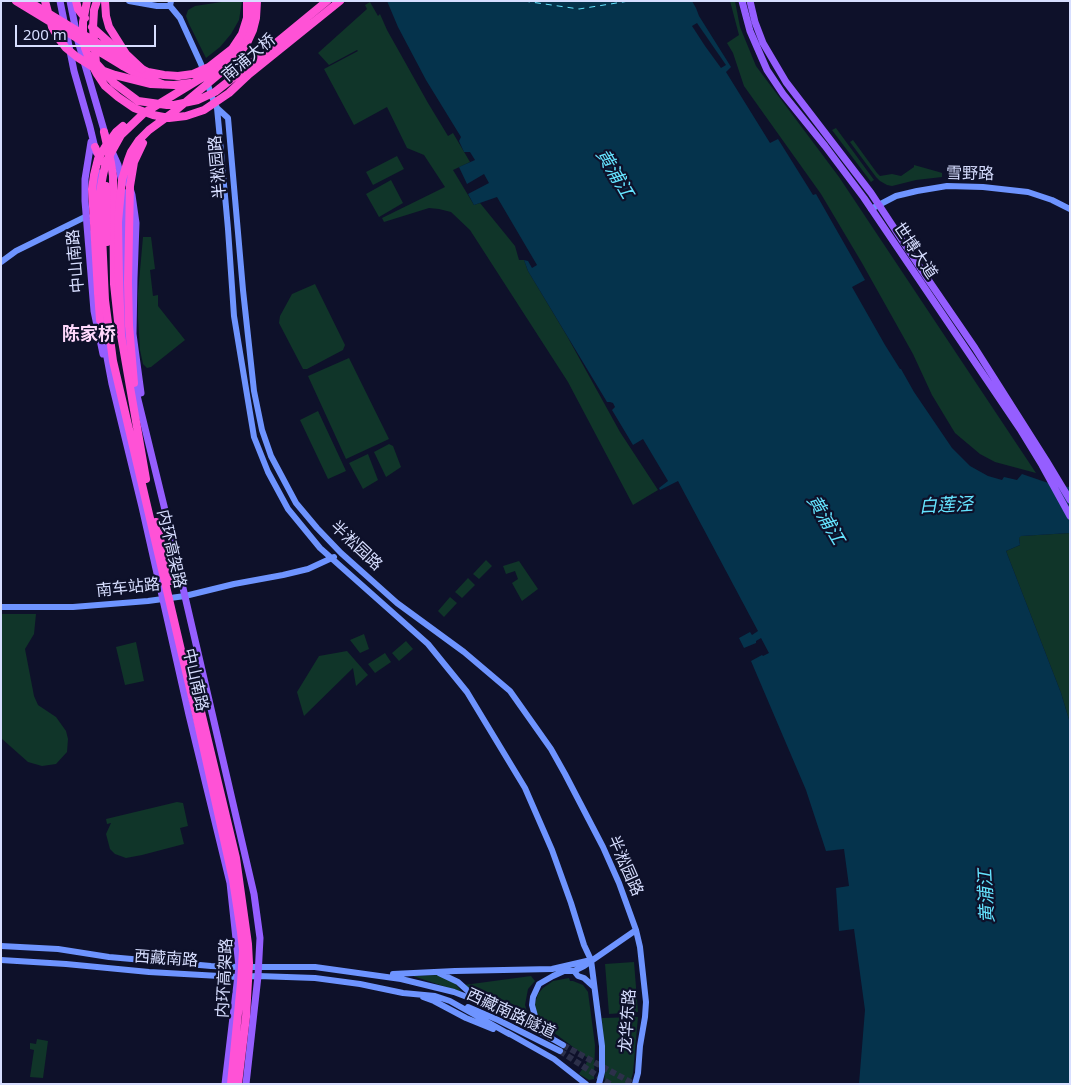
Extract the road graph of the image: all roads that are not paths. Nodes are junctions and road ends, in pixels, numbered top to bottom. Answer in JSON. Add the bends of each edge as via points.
{"nodes":[{"id":1,"x":16,"y":1,"type":"edge"},
{"id":2,"x":28,"y":1,"type":"edge"},
{"id":3,"x":45,"y":1,"type":"edge"},
{"id":4,"x":60,"y":1,"type":"edge"},
{"id":5,"x":86,"y":1,"type":"edge"},
{"id":6,"x":96,"y":1,"type":"edge"},
{"id":7,"x":100,"y":1,"type":"edge"},
{"id":8,"x":105,"y":1,"type":"edge"},
{"id":9,"x":129,"y":1,"type":"edge"},
{"id":10,"x":247,"y":1,"type":"edge"},
{"id":11,"x":252,"y":1,"type":"edge"},
{"id":12,"x":257,"y":1,"type":"edge"},
{"id":13,"x":327,"y":1,"type":"edge"},
{"id":14,"x":340,"y":1,"type":"edge"},
{"id":15,"x":742,"y":1,"type":"edge"},
{"id":16,"x":750,"y":1,"type":"edge"},
{"id":17,"x":75,"y":2,"type":"edge"},
{"id":18,"x":170,"y":4,"type":"edge"},
{"id":19,"x":142,"y":69,"type":"junction"},
{"id":20,"x":225,"y":69,"type":"junction"},
{"id":21,"x":213,"y":70,"type":"joint"},
{"id":22,"x":162,"y":84,"type":"junction"},
{"id":23,"x":217,"y":108,"type":"junction"},
{"id":24,"x":144,"y":113,"type":"junction"},
{"id":25,"x":163,"y":121,"type":"junction"},
{"id":26,"x":90,"y":127,"type":"junction"},
{"id":27,"x":104,"y":132,"type":"junction"},
{"id":28,"x":95,"y":147,"type":"junction"},
{"id":29,"x":118,"y":165,"type":"junction"},
{"id":30,"x":127,"y":181,"type":"junction"},
{"id":31,"x":109,"y":185,"type":"junction"},
{"id":32,"x":879,"y":204,"type":"junction"},
{"id":33,"x":871,"y":209,"type":"junction"},
{"id":34,"x":1070,"y":209,"type":"edge"},
{"id":35,"x":124,"y":214,"type":"junction"},
{"id":36,"x":86,"y":216,"type":"junction"},
{"id":37,"x":118,"y":222,"type":"joint"},
{"id":38,"x":1,"y":262,"type":"edge"},
{"id":39,"x":100,"y":320,"type":"joint"},
{"id":40,"x":121,"y":335,"type":"junction"},
{"id":41,"x":110,"y":339,"type":"junction"},
{"id":42,"x":106,"y":352,"type":"junction"},
{"id":43,"x":134,"y":383,"type":"junction"},
{"id":44,"x":114,"y":390,"type":"junction"},
{"id":45,"x":142,"y":418,"type":"junction"},
{"id":46,"x":1022,"y":427,"type":"junction"},
{"id":47,"x":1070,"y":500,"type":"edge"},
{"id":48,"x":1070,"y":516,"type":"edge"},
{"id":49,"x":341,"y":553,"type":"junction"},
{"id":50,"x":331,"y":558,"type":"junction"},
{"id":51,"x":185,"y":596,"type":"junction"},
{"id":52,"x":162,"y":599,"type":"junction"},
{"id":53,"x":1,"y":607,"type":"edge"},
{"id":54,"x":636,"y":930,"type":"junction"},
{"id":55,"x":1,"y":946,"type":"edge"},
{"id":56,"x":1,"y":960,"type":"edge"},
{"id":57,"x":591,"y":960,"type":"junction"},
{"id":58,"x":239,"y":967,"type":"junction"},
{"id":59,"x":258,"y":967,"type":"junction"},
{"id":60,"x":574,"y":971,"type":"junction"},
{"id":61,"x":438,"y":972,"type":"junction"},
{"id":62,"x":374,"y":975,"type":"junction"},
{"id":63,"x":258,"y":976,"type":"junction"},
{"id":64,"x":237,"y":977,"type":"junction"},
{"id":65,"x":594,"y":987,"type":"junction"},
{"id":66,"x":417,"y":994,"type":"junction"},
{"id":67,"x":450,"y":1002,"type":"junction"},
{"id":68,"x":480,"y":1002,"type":"junction"},
{"id":69,"x":510,"y":1034,"type":"junction"},
{"id":70,"x":560,"y":1052,"type":"tunnel mouth"},
{"id":71,"x":225,"y":1084,"type":"edge"},
{"id":72,"x":231,"y":1084,"type":"edge"},
{"id":73,"x":238,"y":1084,"type":"edge"},
{"id":74,"x":246,"y":1084,"type":"edge"},
{"id":75,"x":586,"y":1084,"type":"edge"},
{"id":76,"x":599,"y":1084,"type":"edge"},
{"id":77,"x":635,"y":1084,"type":"edge"}],
"edges":[{"from":1,"to":22,"type":"highway","bridge":true,"via":[[137,74]]},
{"from":2,"to":19,"type":"highway","bridge":true},
{"from":3,"to":22,"type":"highway","bridge":true,"via":[[59,40],[77,57],[115,76]]},
{"from":4,"to":26,"type":"main road","name":"中山南路","via":[[74,71]]},
{"from":5,"to":14,"type":"highway","name":"南浦大桥","bridge":true,"via":[[83,36],[88,55],[105,86],[134,108],[169,118],[204,110],[229,93]]},
{"from":6,"to":13,"type":"highway","name":"南浦大桥","bridge":true,"via":[[93,28],[96,63],[114,84],[138,101],[174,105],[215,92]]},
{"from":7,"to":17,"type":"main road"},
{"from":8,"to":19,"type":"highway","bridge":true,"via":[[109,27],[126,54]]},
{"from":9,"to":18,"type":"main road","via":[[157,6]]},
{"from":10,"to":19,"type":"highway","name":"南浦大桥","bridge":true,"via":[[247,18],[242,34],[232,49],[209,67],[178,76]]},
{"from":11,"to":21,"type":"highway","name":"南浦大桥","via":[[252,16],[246,35],[235,52]]},
{"from":12,"to":20,"type":"highway","name":"南浦大桥","via":[[253,30],[237,57]]},
{"from":15,"to":33,"type":"main road","name":"世博大道","via":[[750,31],[767,70]]},
{"from":16,"to":32,"type":"main road","name":"世博大道","via":[[763,43],[786,82]]},
{"from":17,"to":19,"type":"highway","bridge":true,"via":[[90,26]]},
{"from":17,"to":27,"type":"main road","name":"中山南路","via":[[78,42]]},
{"from":18,"to":23,"type":"main road","name":"半淞园路","via":[[201,64]]},
{"from":20,"to":22,"type":"highway","bridge":true,"via":[[190,84]]},
{"from":20,"to":25,"type":"highway","name":"南浦大桥","bridge":true},
{"from":21,"to":24,"type":"highway","name":"内环高架路","bridge":true},
{"from":23,"to":49,"type":"main road","name":"半淞园路","via":[[228,118],[247,328],[262,430],[271,456],[296,503]]},
{"from":23,"to":50,"type":"main road","name":"半淞园路","via":[[234,316],[254,437],[288,509]]},
{"from":24,"to":39,"type":"highway","bridge":true,"via":[[116,132],[98,159],[94,174],[92,189]]},
{"from":24,"to":41,"type":"highway","name":"内环高架路","bridge":true,"via":[[121,135],[106,162],[100,192]]},
{"from":25,"to":37,"type":"highway","name":"南浦大桥","bridge":true,"via":[[139,140],[128,160],[122,180]]},
{"from":25,"to":43,"type":"highway","bridge":true,"via":[[146,138],[132,170],[129,324]]},
{"from":26,"to":28,"type":"main road","name":"中山南路"},
{"from":26,"to":36,"type":"main road","name":"中山南路","via":[[85,179]]},
{"from":27,"to":29,"type":"main road","name":"中山南路"},
{"from":27,"to":31,"type":"highway","via":[[111,163]]},
{"from":28,"to":31,"type":"highway"},
{"from":28,"to":42,"type":"main road","name":"中山南路"},
{"from":29,"to":30,"type":"main road","name":"中山南路"},
{"from":29,"to":35,"type":"main road","name":"中山南路"},
{"from":30,"to":35,"type":"main road"},
{"from":30,"to":45,"type":"main road","name":"中山南路","via":[[136,223],[133,334]]},
{"from":31,"to":40,"type":"highway","bridge":true,"via":[[114,284]]},
{"from":31,"to":41,"type":"highway","bridge":true},
{"from":32,"to":33,"type":"main road","name":"雪野路"},
{"from":32,"to":34,"type":"main road","name":"雪野路","via":[[896,196],[948,186],[1020,191],[1046,197]]},
{"from":32,"to":46,"type":"main road","name":"世博大道","via":[[975,348]]},
{"from":33,"to":46,"type":"main road","name":"世博大道"},
{"from":35,"to":43,"type":"main road","name":"中山南路","via":[[124,319]]},
{"from":36,"to":38,"type":"main road","via":[[16,251]]},
{"from":36,"to":44,"type":"main road","name":"中山南路","via":[[96,324],[109,382]]},
{"from":37,"to":40,"type":"highway","name":"内环高架路","bridge":true},
{"from":39,"to":42,"type":"main road"},
{"from":40,"to":73,"type":"highway","name":"内环高架路","bridge":true,"via":[[148,490],[236,858],[244,907],[248,963]]},
{"from":41,"to":72,"type":"highway","name":"内环高架路","bridge":true,"via":[[233,880],[242,950]]},
{"from":42,"to":44,"type":"main road","name":"中山南路"},
{"from":43,"to":45,"type":"main road","name":"中山南路"},
{"from":44,"to":52,"type":"main road","name":"中山南路"},
{"from":45,"to":51,"type":"main road","name":"中山南路"},
{"from":46,"to":47,"type":"main road","name":"世博大道"},
{"from":46,"to":48,"type":"main road","name":"世博大道"},
{"from":49,"to":50,"type":"main road","name":"南车站路"},
{"from":49,"to":54,"type":"main road","name":"半淞园路","via":[[397,603],[464,652],[516,698],[565,774],[619,883]]},
{"from":50,"to":51,"type":"main road","name":"南车站路","via":[[308,569]]},
{"from":50,"to":57,"type":"main road","name":"半淞园路","via":[[428,644],[467,692],[525,788],[552,850]]},
{"from":51,"to":52,"type":"main road","name":"南车站路"},
{"from":51,"to":59,"type":"main road","name":"中山南路","via":[[254,894],[260,938]]},
{"from":52,"to":53,"type":"main road","name":"南车站路","via":[[61,608]]},
{"from":52,"to":58,"type":"main road","name":"中山南路","via":[[230,883]]},
{"from":54,"to":57,"type":"main road","name":"西藏南路"},
{"from":54,"to":77,"type":"main road","name":"龙华东路","via":[[646,1002]]},
{"from":55,"to":58,"type":"main road","name":"西藏南路","via":[[58,948],[109,957]]},
{"from":56,"to":64,"type":"main road","name":"西藏南路"},
{"from":57,"to":60,"type":"main road","name":"西藏南路"},
{"from":57,"to":61,"type":"main road","name":"西藏南路","via":[[552,969]]},
{"from":57,"to":65,"type":"main road","name":"龙华东路"},
{"from":58,"to":59,"type":"main road","name":"西藏南路"},
{"from":58,"to":64,"type":"main road","name":"中山南路"},
{"from":59,"to":62,"type":"main road","name":"西藏南路","via":[[315,967]]},
{"from":59,"to":63,"type":"main road","name":"中山南路"},
{"from":60,"to":65,"type":"main road"},
{"from":60,"to":68,"type":"main road","name":"西藏南路","via":[[564,972],[539,984],[533,997],[535,1016],[563,1045]]},
{"from":61,"to":62,"type":"main road","name":"西藏南路"},
{"from":61,"to":68,"type":"main road","via":[[458,982]]},
{"from":62,"to":68,"type":"main road","name":"西藏南路","via":[[439,988]]},
{"from":63,"to":64,"type":"main road","name":"西藏南路"},
{"from":63,"to":66,"type":"main road","name":"西藏南路","via":[[315,978]]},
{"from":63,"to":74,"type":"main road","name":"中山南路"},
{"from":64,"to":71,"type":"main road","name":"中山南路"},
{"from":65,"to":76,"type":"main road","name":"龙华东路","via":[[602,1046]]},
{"from":66,"to":67,"type":"main road","name":"西藏南路"},
{"from":66,"to":69,"type":"main road","name":"西藏南路","via":[[466,1018]]},
{"from":67,"to":69,"type":"main road","name":"西藏南路"},
{"from":67,"to":70,"type":"main road","name":"西藏南路隧道","via":[[498,1020]]},
{"from":69,"to":75,"type":"main road","name":"西藏南路","via":[[554,1059]]}]}
